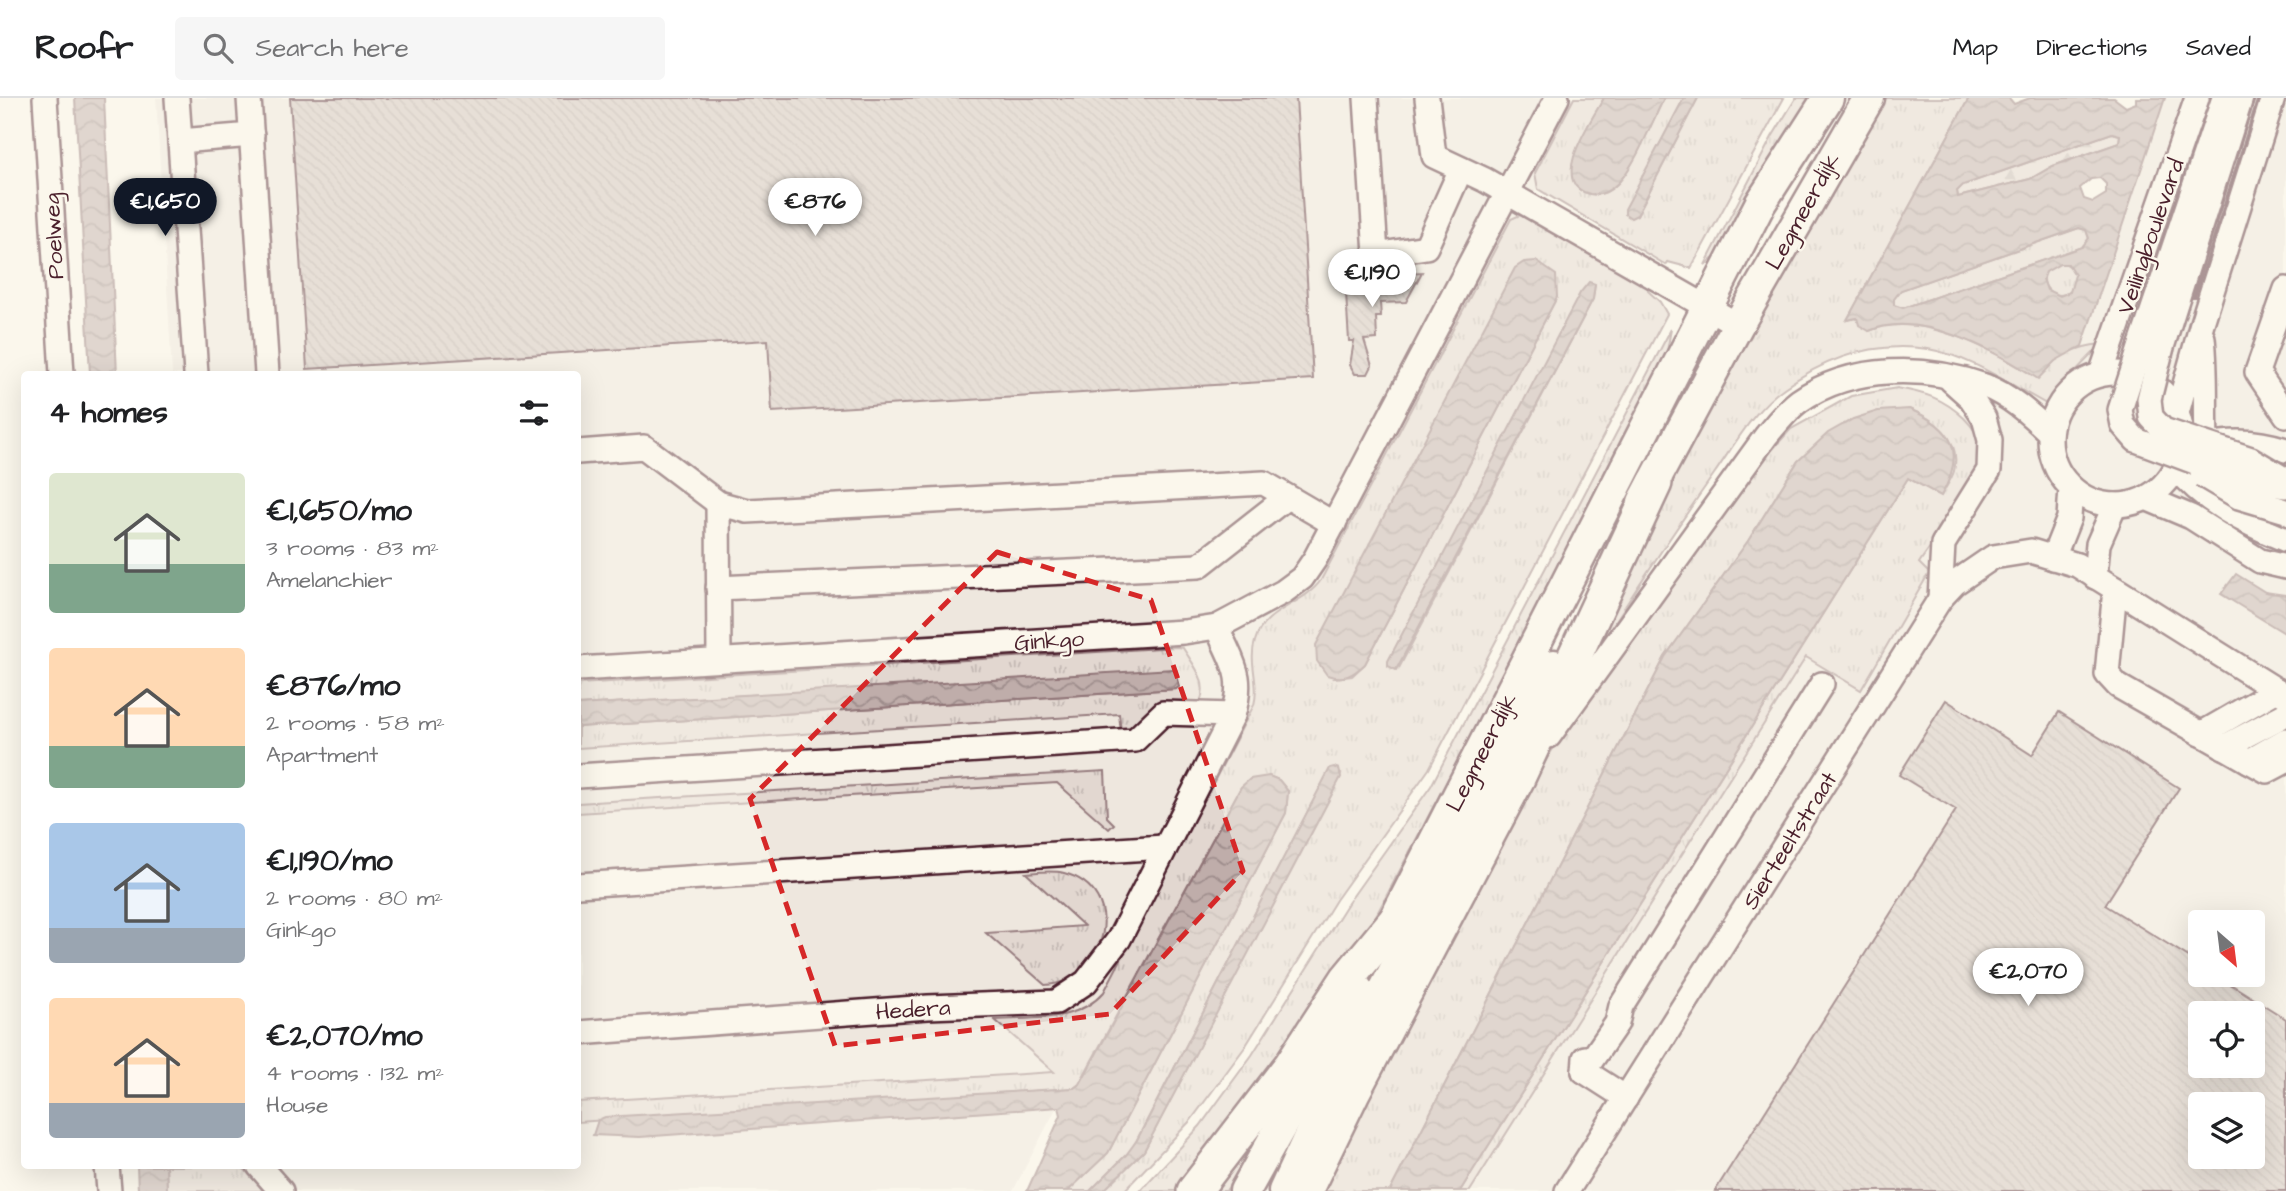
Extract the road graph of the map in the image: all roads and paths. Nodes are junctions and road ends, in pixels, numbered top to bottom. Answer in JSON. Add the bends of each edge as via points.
{"nodes":[{"id":1,"x":45,"y":98,"type":"edge"},
{"id":2,"x":177,"y":98,"type":"edge"},
{"id":3,"x":249,"y":98,"type":"edge"},
{"id":4,"x":1366,"y":98,"type":"edge"},
{"id":5,"x":1427,"y":98,"type":"edge"},
{"id":6,"x":1557,"y":98,"type":"edge"},
{"id":7,"x":1828,"y":98,"type":"edge"},
{"id":8,"x":1869,"y":98,"type":"edge"},
{"id":9,"x":2197,"y":98,"type":"edge"},
{"id":10,"x":2224,"y":98,"type":"edge"},
{"id":11,"x":2242,"y":98,"type":"edge"},
{"id":12,"x":2273,"y":98,"type":"edge"},
{"id":13,"x":252,"y":135,"type":"junction"},
{"id":14,"x":180,"y":141,"type":"junction"},
{"id":15,"x":1461,"y":169,"type":"junction"},
{"id":16,"x":1507,"y":192,"type":"junction"},
{"id":17,"x":2286,"y":289,"type":"edge"},
{"id":18,"x":1708,"y":308,"type":"junction"},
{"id":19,"x":2202,"y":323,"type":"junction"},
{"id":20,"x":1738,"y":325,"type":"junction"},
{"id":21,"x":2152,"y":346,"type":"junction"},
{"id":22,"x":62,"y":371,"type":"edge"},
{"id":23,"x":195,"y":371,"type":"edge"},
{"id":24,"x":267,"y":371,"type":"edge"},
{"id":25,"x":2101,"y":374,"type":"junction"},
{"id":26,"x":1949,"y":378,"type":"junction"},
{"id":27,"x":2177,"y":413,"type":"junction"},
{"id":28,"x":2286,"y":415,"type":"edge"},
{"id":29,"x":2049,"y":433,"type":"junction"},
{"id":30,"x":2206,"y":446,"type":"junction"},
{"id":31,"x":2286,"y":450,"type":"edge"},
{"id":32,"x":581,"y":452,"type":"edge"},
{"id":33,"x":2172,"y":459,"type":"junction"},
{"id":34,"x":2286,"y":480,"type":"edge"},
{"id":35,"x":1655,"y":483,"type":"junction"},
{"id":36,"x":2286,"y":486,"type":"edge"},
{"id":37,"x":2071,"y":488,"type":"junction"},
{"id":38,"x":1287,"y":497,"type":"junction"},
{"id":39,"x":2146,"y":498,"type":"junction"},
{"id":40,"x":2214,"y":501,"type":"junction"},
{"id":41,"x":718,"y":503,"type":"junction"},
{"id":42,"x":2115,"y":505,"type":"junction"},
{"id":43,"x":2286,"y":511,"type":"edge"},
{"id":44,"x":1334,"y":524,"type":"junction"},
{"id":45,"x":2286,"y":540,"type":"edge"},
{"id":46,"x":2053,"y":558,"type":"junction"},
{"id":47,"x":2286,"y":568,"type":"edge"},
{"id":48,"x":2095,"y":577,"type":"junction"},
{"id":49,"x":718,"y":588,"type":"junction"},
{"id":50,"x":2115,"y":589,"type":"junction"},
{"id":51,"x":1940,"y":599,"type":"junction"},
{"id":52,"x":1217,"y":627,"type":"junction"},
{"id":53,"x":719,"y":660,"type":"junction"},
{"id":54,"x":581,"y":669,"type":"edge"},
{"id":55,"x":1822,"y":684,"type":"dead end"},
{"id":56,"x":2281,"y":693,"type":"edge"},
{"id":57,"x":2286,"y":714,"type":"edge"},
{"id":58,"x":1233,"y":715,"type":"junction"},
{"id":59,"x":2201,"y":734,"type":"junction"},
{"id":60,"x":2286,"y":740,"type":"edge"},
{"id":61,"x":2224,"y":747,"type":"junction"},
{"id":62,"x":2249,"y":761,"type":"junction"},
{"id":63,"x":2286,"y":761,"type":"edge"},
{"id":64,"x":581,"y":776,"type":"edge"},
{"id":65,"x":1518,"y":778,"type":"junction"},
{"id":66,"x":1164,"y":847,"type":"junction"},
{"id":67,"x":581,"y":885,"type":"edge"},
{"id":68,"x":1395,"y":921,"type":"junction"},
{"id":69,"x":581,"y":1033,"type":"edge"},
{"id":70,"x":1626,"y":1098,"type":"junction"},
{"id":71,"x":107,"y":1169,"type":"edge"},
{"id":72,"x":262,"y":1169,"type":"edge"},
{"id":73,"x":109,"y":1191,"type":"edge"},
{"id":74,"x":281,"y":1191,"type":"edge"},
{"id":75,"x":1194,"y":1191,"type":"edge"},
{"id":76,"x":1245,"y":1191,"type":"edge"},
{"id":77,"x":1284,"y":1191,"type":"edge"},
{"id":78,"x":1305,"y":1191,"type":"edge"},
{"id":79,"x":1567,"y":1191,"type":"edge"}],
"edges":[{"from":1,"to":22,"type":"street","name":"Poelweg"},
{"from":2,"to":14,"type":"street"},
{"from":3,"to":13,"type":"street"},
{"from":4,"to":15,"type":"street","via":[[1376,255],[1426,247]]},
{"from":5,"to":15,"type":"street","via":[[1434,156]]},
{"from":6,"to":16,"type":"street","name":"Ginkgo"},
{"from":7,"to":18,"type":"main road","name":"Legmeerdijk","via":[[1760,204]]},
{"from":8,"to":20,"type":"main road","name":"Legmeerdijk"},
{"from":9,"to":25,"type":"street","name":"Veilingboulevard"},
{"from":10,"to":21,"type":"street"},
{"from":11,"to":21,"type":"street"},
{"from":12,"to":19,"type":"street"},
{"from":13,"to":14,"type":"street"},
{"from":13,"to":24,"type":"street"},
{"from":14,"to":23,"type":"street"},
{"from":15,"to":16,"type":"street"},
{"from":16,"to":18,"type":"street"},
{"from":16,"to":44,"type":"street","name":"Ginkgo"},
{"from":17,"to":28,"type":"street","via":[[2257,372]]},
{"from":18,"to":20,"type":"street"},
{"from":18,"to":68,"type":"main road","name":"Legmeerdijk"},
{"from":19,"to":27,"type":"street"},
{"from":19,"to":40,"type":"street","via":[[2204,453]]},
{"from":20,"to":35,"type":"main road","name":"Legmeerdijk"},
{"from":21,"to":30,"type":"street","bridge":true,"via":[[2151,418],[2163,430]]},
{"from":21,"to":33,"type":"street","bridge":true,"via":[[2120,410],[2123,425],[2136,440]]},
{"from":25,"to":27,"type":"street","via":[[2120,372],[2154,384]]},
{"from":25,"to":29,"type":"street","via":[[2066,395]]},
{"from":26,"to":29,"type":"street","via":[[1986,386],[2028,412]]},
{"from":26,"to":51,"type":"street","via":[[1984,418],[1990,440],[1989,470],[1943,544]]},
{"from":26,"to":65,"type":"street","via":[[1909,370],[1871,373],[1800,401],[1780,419]]},
{"from":27,"to":33,"type":"street","via":[[2182,431]]},
{"from":29,"to":37,"type":"street","via":[[2054,463]]},
{"from":30,"to":31,"type":"street","via":[[2227,441],[2264,443]]},
{"from":30,"to":34,"type":"street","bridge":true,"via":[[2250,459]]},
{"from":32,"to":41,"type":"street","via":[[644,447]]},
{"from":33,"to":36,"type":"street","bridge":true,"via":[[2243,480]]},
{"from":33,"to":39,"type":"street","via":[[2169,480]]},
{"from":33,"to":40,"type":"street","via":[[2191,486]]},
{"from":33,"to":43,"type":"street","bridge":true,"via":[[2239,497]]},
{"from":35,"to":65,"type":"highway"},
{"from":35,"to":77,"type":"main road","name":"Legmeerdijk","via":[[1625,531],[1321,1111]]},
{"from":37,"to":42,"type":"street","via":[[2092,501]]},
{"from":37,"to":46,"type":"street","via":[[2069,518]]},
{"from":38,"to":41,"type":"street","via":[[1264,483],[747,511]]},
{"from":38,"to":44,"type":"street"},
{"from":38,"to":49,"type":"street","via":[[1199,566]]},
{"from":39,"to":42,"type":"street"},
{"from":39,"to":47,"type":"street","via":[[2191,517],[2260,561]]},
{"from":40,"to":45,"type":"street"},
{"from":41,"to":49,"type":"street"},
{"from":42,"to":48,"type":"street","via":[[2098,544]]},
{"from":44,"to":52,"type":"street","name":"Ginkgo","via":[[1302,578]]},
{"from":46,"to":48,"type":"street","name":"Sierteeltstraat","via":[[2077,565]]},
{"from":46,"to":51,"type":"street","name":"Sierteeltstraat","via":[[2031,551],[1993,557]]},
{"from":48,"to":50,"type":"street","name":"Sierteeltstraat"},
{"from":49,"to":53,"type":"street"},
{"from":50,"to":56,"type":"street","name":"Sierteeltstraat"},
{"from":50,"to":59,"type":"street","via":[[2107,674],[2118,686]]},
{"from":51,"to":70,"type":"street","name":"Sierteeltstraat"},
{"from":52,"to":53,"type":"street","name":"Ginkgo"},
{"from":52,"to":58,"type":"street","name":"Hedera","via":[[1238,675],[1240,692]]},
{"from":53,"to":54,"type":"street","name":"Ginkgo"},
{"from":55,"to":70,"type":"street","via":[[1620,1006],[1586,1049],[1584,1071]]},
{"from":56,"to":59,"type":"street"},
{"from":57,"to":61,"type":"street"},
{"from":58,"to":64,"type":"street","via":[[1163,713],[1135,740]]},
{"from":58,"to":66,"type":"street","name":"Hedera"},
{"from":59,"to":61,"type":"street"},
{"from":60,"to":62,"type":"street"},
{"from":61,"to":62,"type":"street"},
{"from":62,"to":63,"type":"street","via":[[2267,771]]},
{"from":65,"to":78,"type":"highway"},
{"from":66,"to":67,"type":"street"},
{"from":66,"to":69,"type":"street","name":"Hedera","via":[[1119,939],[1086,982],[1056,1002]]},
{"from":68,"to":75,"type":"highway","via":[[1346,979],[1291,1065]]},
{"from":68,"to":76,"type":"main road","name":"Legmeerdijk"},
{"from":70,"to":79,"type":"street","name":"Sierteeltstraat"},
{"from":71,"to":73,"type":"street"},
{"from":72,"to":74,"type":"street"}]}
